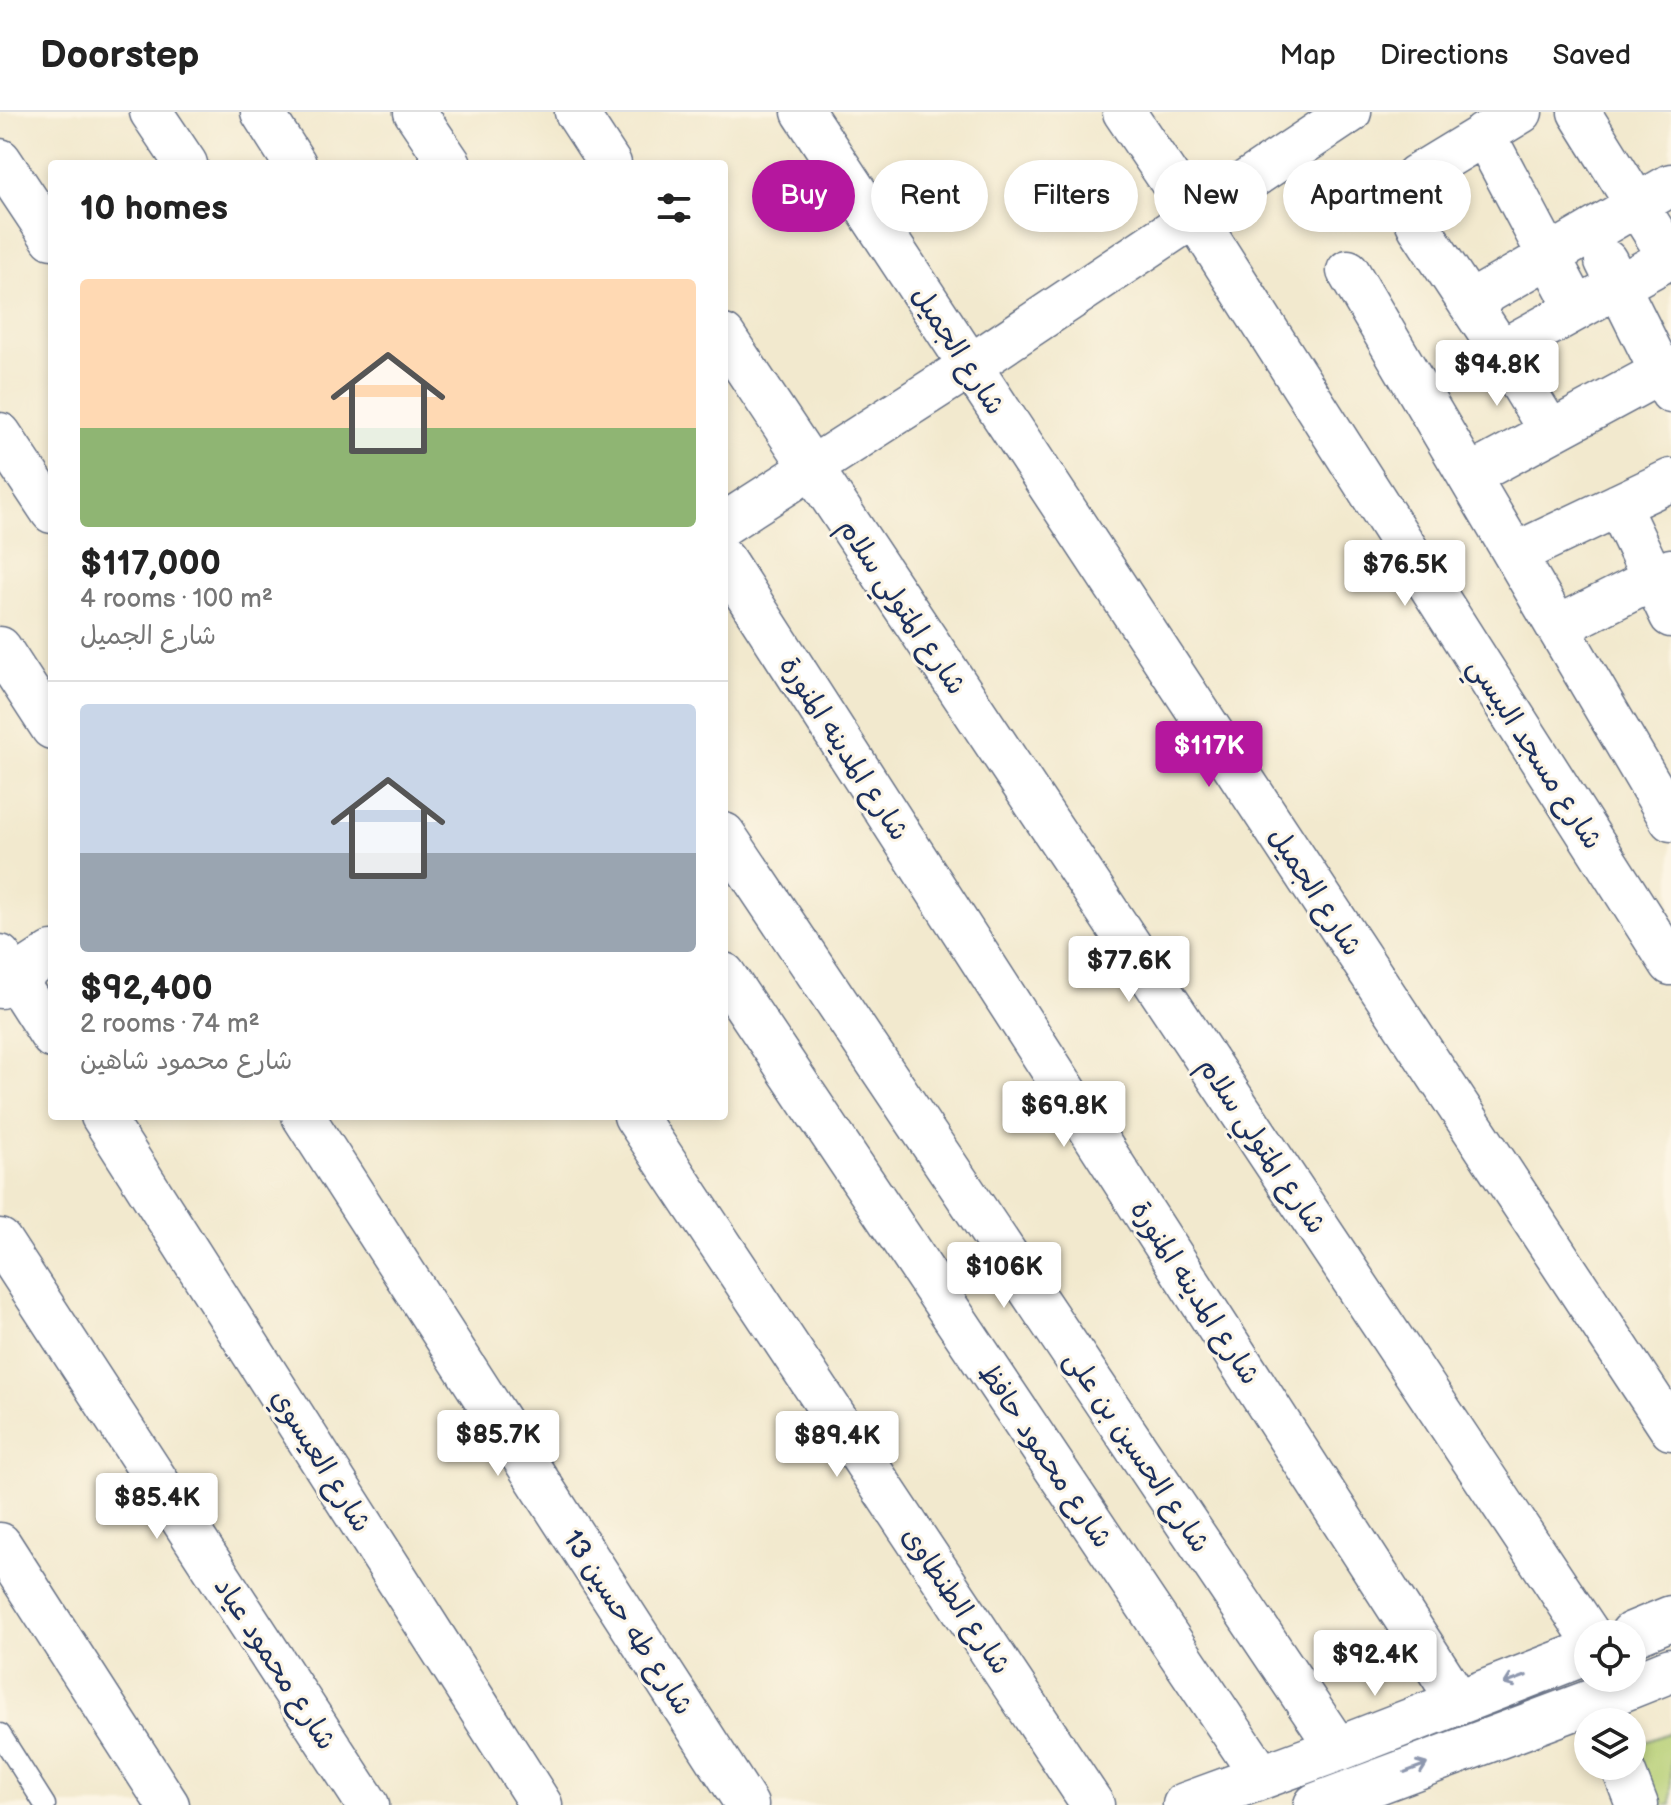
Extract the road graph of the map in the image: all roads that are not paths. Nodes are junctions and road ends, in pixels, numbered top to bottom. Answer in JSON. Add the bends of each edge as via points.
{"nodes":[{"id":1,"x":151,"y":112,"type":"edge"},
{"id":2,"x":262,"y":112,"type":"edge"},
{"id":3,"x":415,"y":112,"type":"edge"},
{"id":4,"x":576,"y":112,"type":"edge"},
{"id":5,"x":803,"y":112,"type":"edge"},
{"id":6,"x":1124,"y":112,"type":"edge"},
{"id":7,"x":1350,"y":112,"type":"edge"},
{"id":8,"x":1521,"y":112,"type":"edge"},
{"id":9,"x":1579,"y":112,"type":"edge"},
{"id":10,"x":1484,"y":134,"type":"junction"},
{"id":11,"x":0,"y":160,"type":"edge"},
{"id":12,"x":183,"y":160,"type":"edge"},
{"id":13,"x":292,"y":160,"type":"edge"},
{"id":14,"x":447,"y":160,"type":"edge"},
{"id":15,"x":607,"y":160,"type":"edge"},
{"id":16,"x":1156,"y":160,"type":"edge"},
{"id":17,"x":1267,"y":168,"type":"edge"},
{"id":18,"x":1671,"y":185,"type":"edge"},
{"id":19,"x":1636,"y":205,"type":"junction"},
{"id":20,"x":48,"y":232,"type":"edge"},
{"id":21,"x":1172,"y":232,"type":"edge"},
{"id":22,"x":1205,"y":232,"type":"edge"},
{"id":23,"x":1589,"y":232,"type":"junction"},
{"id":24,"x":1549,"y":256,"type":"junction"},
{"id":25,"x":1670,"y":258,"type":"edge"},
{"id":26,"x":1348,"y":271,"type":"dead end"},
{"id":27,"x":1619,"y":286,"type":"junction"},
{"id":28,"x":1469,"y":303,"type":"junction"},
{"id":29,"x":1577,"y":309,"type":"junction"},
{"id":30,"x":728,"y":342,"type":"edge"},
{"id":31,"x":1501,"y":351,"type":"junction"},
{"id":32,"x":970,"y":366,"type":"junction"},
{"id":33,"x":1668,"y":377,"type":"edge"},
{"id":34,"x":1550,"y":431,"type":"junction"},
{"id":35,"x":0,"y":434,"type":"edge"},
{"id":36,"x":811,"y":468,"type":"junction"},
{"id":37,"x":1469,"y":476,"type":"junction"},
{"id":38,"x":1671,"y":480,"type":"edge"},
{"id":39,"x":1618,"y":505,"type":"junction"},
{"id":40,"x":48,"y":506,"type":"edge"},
{"id":41,"x":728,"y":521,"type":"edge"},
{"id":42,"x":1515,"y":554,"type":"junction"},
{"id":43,"x":728,"y":566,"type":"edge"},
{"id":44,"x":1665,"y":588,"type":"edge"},
{"id":45,"x":1558,"y":627,"type":"junction"},
{"id":46,"x":0,"y":648,"type":"edge"},
{"id":47,"x":48,"y":722,"type":"edge"},
{"id":48,"x":1671,"y":820,"type":"edge"},
{"id":49,"x":728,"y":840,"type":"edge"},
{"id":50,"x":48,"y":955,"type":"edge"},
{"id":51,"x":1671,"y":964,"type":"edge"},
{"id":52,"x":5,"y":973,"type":"edge"},
{"id":53,"x":728,"y":980,"type":"edge"},
{"id":54,"x":48,"y":1032,"type":"edge"},
{"id":55,"x":105,"y":1120,"type":"edge"},
{"id":56,"x":306,"y":1120,"type":"edge"},
{"id":57,"x":638,"y":1120,"type":"edge"},
{"id":58,"x":0,"y":1240,"type":"edge"},
{"id":59,"x":1671,"y":1429,"type":"edge"},
{"id":60,"x":0,"y":1544,"type":"edge"},
{"id":61,"x":1671,"y":1618,"type":"edge"},
{"id":62,"x":1580,"y":1620,"type":"edge"},
{"id":63,"x":1646,"y":1628,"type":"edge"},
{"id":64,"x":1574,"y":1657,"type":"edge"},
{"id":65,"x":1671,"y":1670,"type":"edge"},
{"id":66,"x":1459,"y":1702,"type":"junction"},
{"id":67,"x":1605,"y":1708,"type":"edge"},
{"id":68,"x":1574,"y":1720,"type":"edge"},
{"id":69,"x":0,"y":1734,"type":"edge"},
{"id":70,"x":1338,"y":1749,"type":"junction"},
{"id":71,"x":1262,"y":1777,"type":"junction"},
{"id":72,"x":1627,"y":1780,"type":"edge"},
{"id":73,"x":45,"y":1805,"type":"edge"},
{"id":74,"x":168,"y":1805,"type":"edge"},
{"id":75,"x":368,"y":1805,"type":"edge"},
{"id":76,"x":541,"y":1805,"type":"edge"},
{"id":77,"x":747,"y":1805,"type":"edge"},
{"id":78,"x":1093,"y":1805,"type":"edge"},
{"id":79,"x":1185,"y":1805,"type":"edge"},
{"id":80,"x":1316,"y":1805,"type":"edge"},
{"id":81,"x":1637,"y":1805,"type":"edge"}],
"edges":[{"from":1,"to":12,"type":"street"},
{"from":2,"to":13,"type":"street"},
{"from":3,"to":14,"type":"street"},
{"from":4,"to":15,"type":"street"},
{"from":5,"to":32,"type":"street","name":"شارع الجميل"},
{"from":6,"to":16,"type":"street","name":"شارع مسجد البيسي"},
{"from":7,"to":17,"type":"street"},
{"from":8,"to":10,"type":"street"},
{"from":9,"to":19,"type":"street"},
{"from":10,"to":24,"type":"street"},
{"from":10,"to":28,"type":"street","via":[[1407,185],[1406,199],[1419,227]]},
{"from":11,"to":20,"type":"street"},
{"from":18,"to":19,"type":"street"},
{"from":19,"to":23,"type":"street"},
{"from":19,"to":25,"type":"street"},
{"from":21,"to":32,"type":"street"},
{"from":22,"to":51,"type":"street","name":"شارع مسجد البيسي"},
{"from":23,"to":24,"type":"street"},
{"from":23,"to":27,"type":"street"},
{"from":24,"to":28,"type":"street"},
{"from":24,"to":29,"type":"street"},
{"from":25,"to":27,"type":"street"},
{"from":26,"to":37,"type":"street"},
{"from":27,"to":29,"type":"street"},
{"from":27,"to":33,"type":"street"},
{"from":28,"to":31,"type":"street"},
{"from":29,"to":31,"type":"street"},
{"from":30,"to":36,"type":"street","name":"شارع المتولي سلام"},
{"from":31,"to":34,"type":"street"},
{"from":32,"to":36,"type":"street"},
{"from":32,"to":59,"type":"street","name":"شارع الجميل"},
{"from":33,"to":34,"type":"street"},
{"from":34,"to":37,"type":"street"},
{"from":35,"to":40,"type":"street"},
{"from":36,"to":41,"type":"street"},
{"from":36,"to":62,"type":"street","name":"شارع المتولي سلام"},
{"from":37,"to":42,"type":"street"},
{"from":38,"to":39,"type":"street"},
{"from":39,"to":42,"type":"street"},
{"from":39,"to":44,"type":"street"},
{"from":42,"to":45,"type":"street"},
{"from":43,"to":66,"type":"street","name":"شارع المدينه المنورة"},
{"from":44,"to":45,"type":"street"},
{"from":45,"to":48,"type":"street"},
{"from":46,"to":47,"type":"street"},
{"from":49,"to":70,"type":"street","name":"شارع الحسين بن على"},
{"from":50,"to":52,"type":"street"},
{"from":52,"to":54,"type":"street"},
{"from":53,"to":71,"type":"street","name":"شارع محمود حافظ"},
{"from":55,"to":76,"type":"street","name":"شارع العيسوي"},
{"from":56,"to":77,"type":"street","name":"شارع طه حسين 13"},
{"from":57,"to":78,"type":"street","name":"شارع الطنطاوى"},
{"from":58,"to":75,"type":"street","name":"شارع محمود عياد"},
{"from":60,"to":74,"type":"street"},
{"from":61,"to":63,"type":"main road"},
{"from":64,"to":66,"type":"main road","one_way":true},
{"from":65,"to":67,"type":"main road"},
{"from":66,"to":70,"type":"main road"},
{"from":80,"to":68,"type":"main road","one_way":true},
{"from":69,"to":73,"type":"lane"},
{"from":70,"to":71,"type":"main road"},
{"from":71,"to":79,"type":"main road"},
{"from":72,"to":81,"type":"street"}]}
